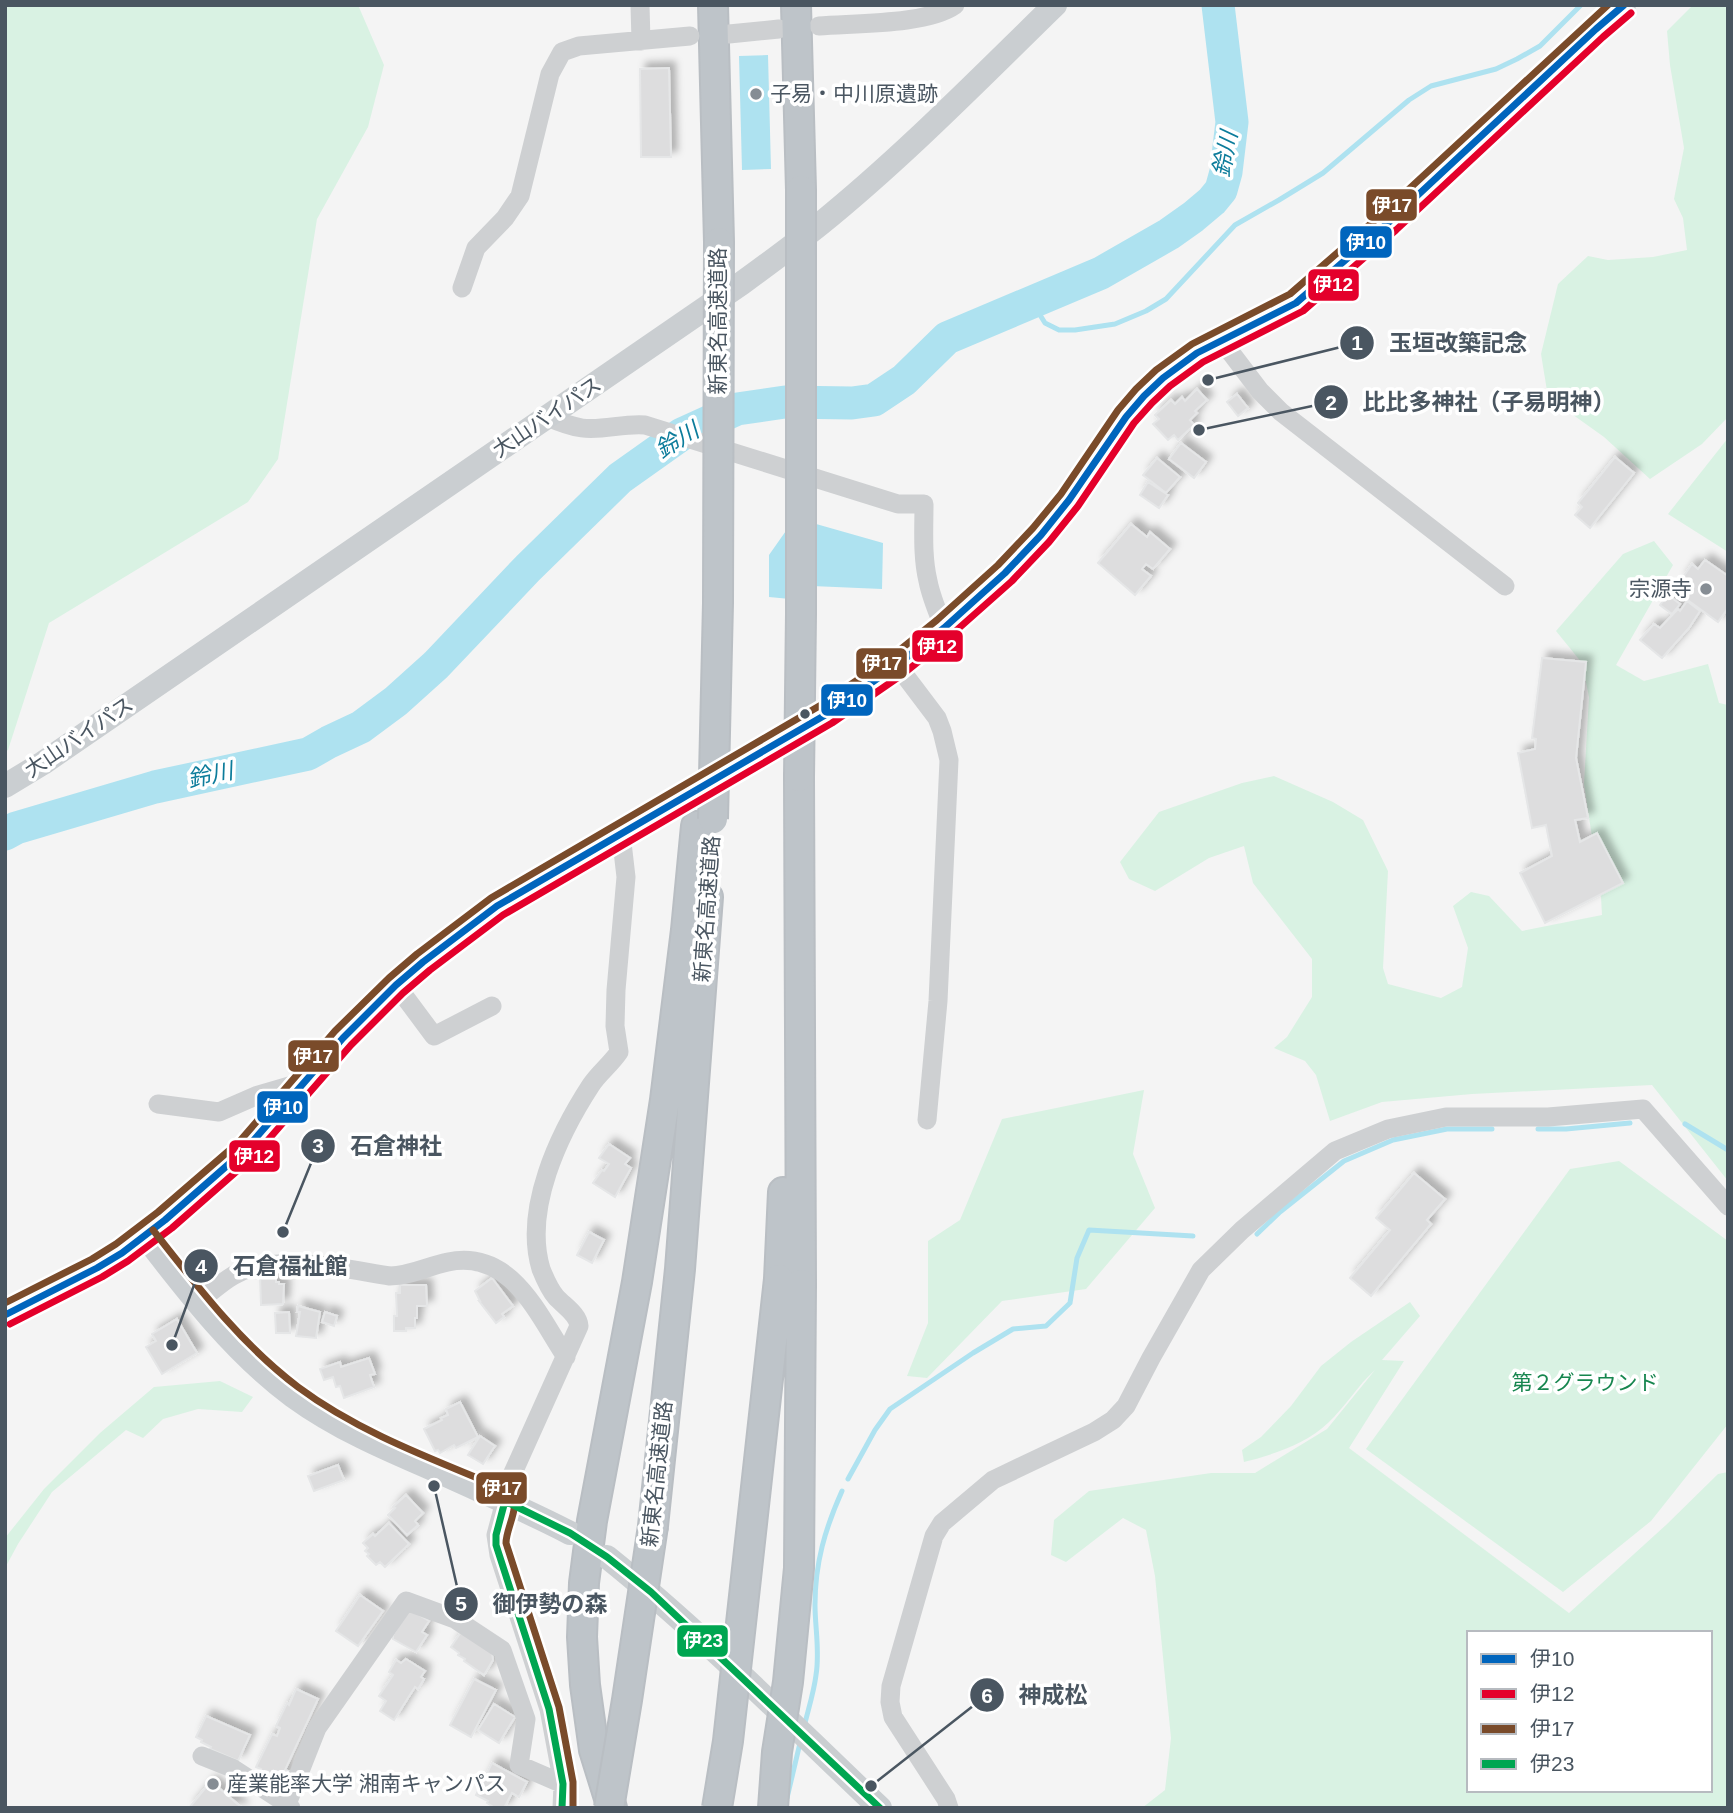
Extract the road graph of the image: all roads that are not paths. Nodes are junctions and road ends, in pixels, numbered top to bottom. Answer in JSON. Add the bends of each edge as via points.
{"nodes":[{"id":1,"x":640,"y":5,"type":"edge"},
{"id":2,"x":713,"y":5,"type":"edge"},
{"id":3,"x":796,"y":5,"type":"edge"},
{"id":4,"x":1055,"y":5,"type":"edge"},
{"id":5,"x":1624,"y":5,"type":"edge"},
{"id":6,"x":946,"y":7,"type":"edge"},
{"id":7,"x":820,"y":26,"type":"dead end"},
{"id":8,"x":779,"y":29,"type":"dead end"},
{"id":9,"x":729,"y":34,"type":"dead end"},
{"id":10,"x":690,"y":36,"type":"dead end"},
{"id":11,"x":641,"y":41,"type":"junction"},
{"id":12,"x":462,"y":288,"type":"dead end"},
{"id":13,"x":1222,"y":341,"type":"junction"},
{"id":14,"x":548,"y":417,"type":"junction"},
{"id":15,"x":1504,"y":586,"type":"dead end"},
{"id":16,"x":944,"y":628,"type":"junction"},
{"id":17,"x":897,"y":665,"type":"junction"},
{"id":18,"x":5,"y":786,"type":"edge"},
{"id":19,"x":704,"y":823,"type":"junction"},
{"id":20,"x":621,"y":834,"type":"junction"},
{"id":21,"x":396,"y":985,"type":"junction"},
{"id":22,"x":492,"y":1006,"type":"dead end"},
{"id":23,"x":306,"y":1081,"type":"junction"},
{"id":24,"x":158,"y":1104,"type":"dead end"},
{"id":25,"x":927,"y":1120,"type":"dead end"},
{"id":26,"x":1728,"y":1206,"type":"edge"},
{"id":27,"x":145,"y":1236,"type":"junction"},
{"id":28,"x":790,"y":1281,"type":"junction"},
{"id":29,"x":198,"y":1301,"type":"junction"},
{"id":30,"x":5,"y":1315,"type":"edge"},
{"id":31,"x":566,"y":1357,"type":"junction"},
{"id":32,"x":505,"y":1502,"type":"junction"},
{"id":33,"x":570,"y":1533,"type":"dead end"},
{"id":34,"x":607,"y":1557,"type":"dead end"},
{"id":35,"x":202,"y":1756,"type":"dead end"},
{"id":36,"x":563,"y":1784,"type":"junction"},
{"id":37,"x":289,"y":1806,"type":"edge"},
{"id":38,"x":562,"y":1808,"type":"edge"},
{"id":39,"x":611,"y":1808,"type":"edge"},
{"id":40,"x":717,"y":1808,"type":"edge"},
{"id":41,"x":774,"y":1808,"type":"edge"},
{"id":42,"x":880,"y":1808,"type":"edge"},
{"id":43,"x":949,"y":1808,"type":"edge"}],
"edges":[{"from":1,"to":11,"type":"street"},
{"from":2,"to":19,"type":"highway","name":"新東名高速道路","bridge":true,"via":[[719,242],[718,603]]},
{"from":3,"to":28,"type":"highway","bridge":true,"via":[[802,190],[801,614],[790,1048]]},
{"from":4,"to":14,"type":"main road","name":"大山バイパス","via":[[930,127],[819,225]]},
{"from":5,"to":13,"type":"main road","via":[[1338,268],[1296,303]]},
{"from":6,"to":7,"type":"street","via":[[921,18]]},
{"from":8,"to":9,"type":"street"},
{"from":10,"to":11,"type":"street"},
{"from":11,"to":12,"type":"street","via":[[579,46],[562,52],[550,74],[520,196],[476,248]]},
{"from":13,"to":15,"type":"street","via":[[1281,412]]},
{"from":13,"to":16,"type":"main road","via":[[1185,361],[1144,396],[1041,536]]},
{"from":14,"to":16,"type":"street","via":[[584,429],[645,425],[898,504],[924,504],[927,578]]},
{"from":14,"to":18,"type":"main road","name":"大山バイパス"},
{"from":16,"to":17,"type":"main road"},
{"from":17,"to":20,"type":"main road","via":[[827,714]]},
{"from":17,"to":25,"type":"street","via":[[937,718],[949,760],[938,1001]]},
{"from":19,"to":39,"type":"highway","name":"新東名高速道路","bridge":true,"via":[[680,1269],[653,1525]]},
{"from":19,"to":39,"type":"highway","via":[[637,1282],[584,1583],[585,1685],[594,1750]]},
{"from":20,"to":21,"type":"main road","via":[[497,906]]},
{"from":20,"to":31,"type":"street","via":[[626,877],[616,990],[619,1052],[591,1085],[564,1133],[548,1171],[538,1220],[537,1252],[545,1280],[579,1321]]},
{"from":21,"to":22,"type":"street","via":[[433,1036]]},
{"from":21,"to":23,"type":"main road"},
{"from":23,"to":24,"type":"street","via":[[219,1112]]},
{"from":23,"to":27,"type":"main road","via":[[246,1149]]},
{"from":26,"to":43,"type":"street","via":[[1643,1109],[1548,1117],[1446,1117],[1388,1129],[1335,1151],[1201,1270],[1126,1406],[1113,1420],[993,1480],[942,1523],[934,1536],[890,1702],[893,1717]]},
{"from":27,"to":29,"type":"main road"},
{"from":27,"to":30,"type":"main road","via":[[97,1268]]},
{"from":28,"to":40,"type":"highway","bridge":true},
{"from":28,"to":41,"type":"highway","bridge":true,"via":[[799,1568]]},
{"from":29,"to":31,"type":"street","via":[[246,1269],[268,1265],[309,1264],[402,1276],[448,1262],[475,1260],[519,1285]]},
{"from":29,"to":32,"type":"main road","via":[[240,1349],[293,1396],[367,1441]]},
{"from":31,"to":32,"type":"street","via":[[512,1475]]},
{"from":32,"to":33,"type":"main road"},
{"from":32,"to":36,"type":"street","via":[[496,1545],[549,1709]]},
{"from":34,"to":42,"type":"main road","via":[[651,1592]]},
{"from":35,"to":37,"type":"street","via":[[232,1768]]},
{"from":36,"to":37,"type":"street","via":[[519,1765],[526,1719],[502,1650],[455,1619],[405,1601],[317,1728]]},
{"from":36,"to":38,"type":"street"}]}
